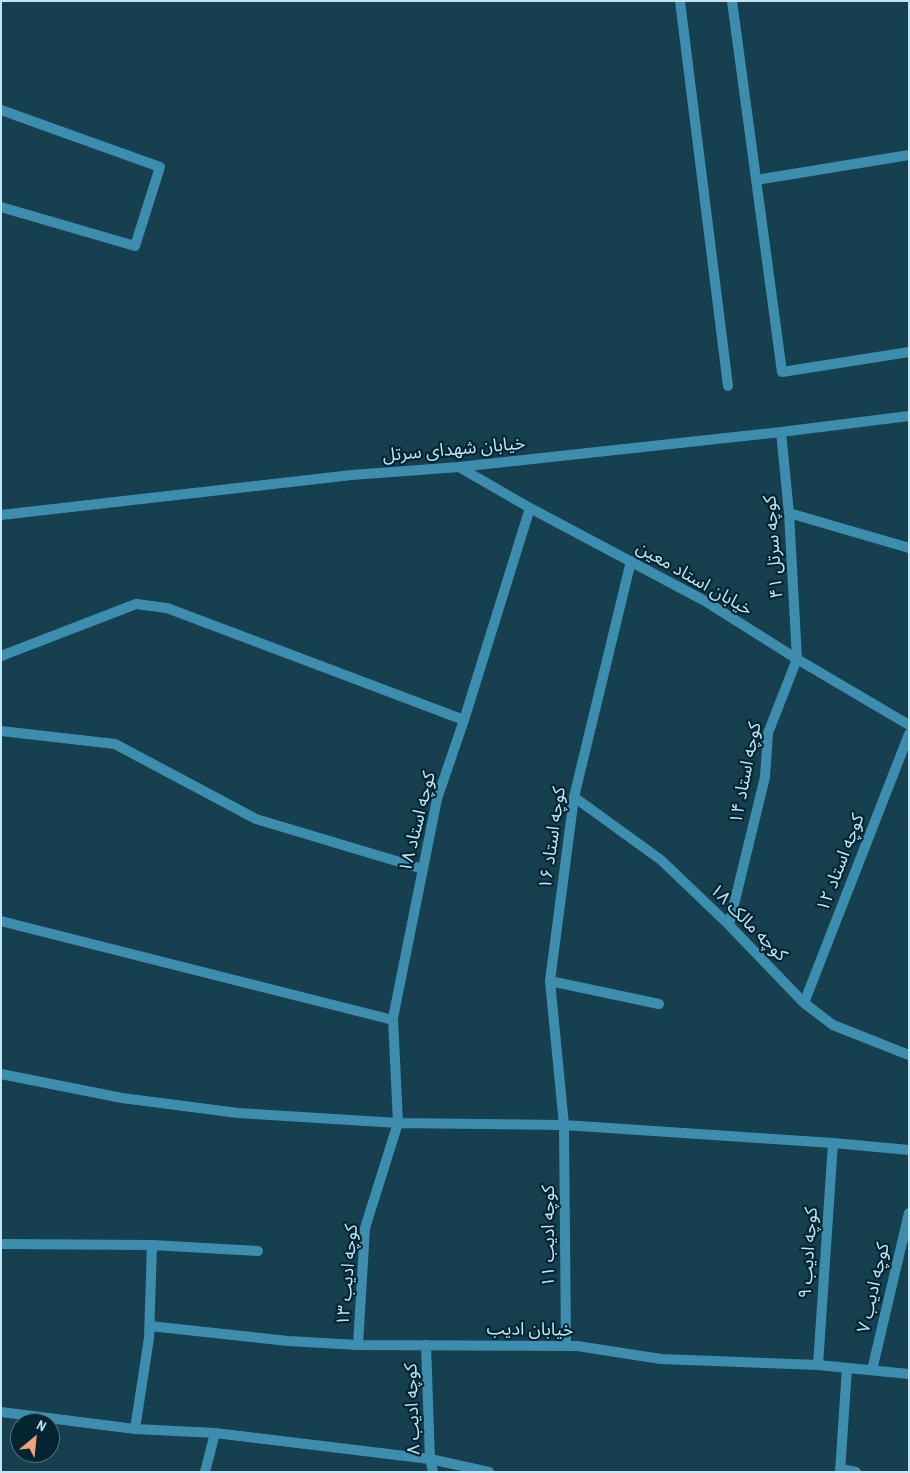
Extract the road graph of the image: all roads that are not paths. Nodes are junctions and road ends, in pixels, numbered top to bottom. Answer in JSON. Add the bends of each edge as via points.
{"nodes":[{"id":1,"x":680,"y":1,"type":"edge"},
{"id":2,"x":732,"y":1,"type":"edge"},
{"id":3,"x":1,"y":110,"type":"edge"},
{"id":4,"x":909,"y":156,"type":"edge"},
{"id":5,"x":756,"y":180,"type":"junction"},
{"id":6,"x":1,"y":207,"type":"edge"},
{"id":7,"x":909,"y":352,"type":"edge"},
{"id":8,"x":728,"y":386,"type":"dead end"},
{"id":9,"x":909,"y":416,"type":"edge"},
{"id":10,"x":781,"y":432,"type":"junction"},
{"id":11,"x":459,"y":467,"type":"junction"},
{"id":12,"x":530,"y":508,"type":"junction"},
{"id":13,"x":789,"y":513,"type":"junction"},
{"id":14,"x":1,"y":515,"type":"edge"},
{"id":15,"x":909,"y":548,"type":"edge"},
{"id":16,"x":631,"y":561,"type":"junction"},
{"id":17,"x":1,"y":656,"type":"edge"},
{"id":18,"x":797,"y":659,"type":"junction"},
{"id":19,"x":464,"y":720,"type":"junction"},
{"id":20,"x":909,"y":725,"type":"edge"},
{"id":21,"x":1,"y":731,"type":"edge"},
{"id":22,"x":909,"y":734,"type":"edge"},
{"id":23,"x":574,"y":797,"type":"junction"},
{"id":24,"x":423,"y":869,"type":"junction"},
{"id":25,"x":1,"y":921,"type":"edge"},
{"id":26,"x":729,"y":925,"type":"junction"},
{"id":27,"x":550,"y":981,"type":"junction"},
{"id":28,"x":804,"y":1003,"type":"junction"},
{"id":29,"x":659,"y":1004,"type":"dead end"},
{"id":30,"x":393,"y":1020,"type":"junction"},
{"id":31,"x":909,"y":1055,"type":"edge"},
{"id":32,"x":1,"y":1074,"type":"edge"},
{"id":33,"x":398,"y":1123,"type":"junction"},
{"id":34,"x":564,"y":1125,"type":"junction"},
{"id":35,"x":834,"y":1143,"type":"junction"},
{"id":36,"x":909,"y":1150,"type":"edge"},
{"id":37,"x":909,"y":1213,"type":"edge"},
{"id":38,"x":1,"y":1244,"type":"edge"},
{"id":39,"x":152,"y":1245,"type":"junction"},
{"id":40,"x":258,"y":1251,"type":"dead end"},
{"id":41,"x":150,"y":1326,"type":"junction"},
{"id":42,"x":358,"y":1345,"type":"junction"},
{"id":43,"x":426,"y":1345,"type":"junction"},
{"id":44,"x":566,"y":1346,"type":"junction"},
{"id":45,"x":818,"y":1365,"type":"junction"},
{"id":46,"x":847,"y":1368,"type":"junction"},
{"id":47,"x":872,"y":1370,"type":"junction"},
{"id":48,"x":909,"y":1374,"type":"edge"},
{"id":49,"x":1,"y":1412,"type":"edge"},
{"id":50,"x":135,"y":1429,"type":"junction"},
{"id":51,"x":215,"y":1433,"type":"junction"},
{"id":52,"x":430,"y":1459,"type":"junction"},
{"id":53,"x":840,"y":1471,"type":"edge"},
{"id":54,"x":205,"y":1472,"type":"edge"},
{"id":55,"x":433,"y":1472,"type":"edge"},
{"id":56,"x":489,"y":1472,"type":"edge"},
{"id":57,"x":856,"y":1472,"type":"edge"}],
"edges":[{"from":1,"to":8,"type":"street"},
{"from":2,"to":5,"type":"street"},
{"from":3,"to":6,"type":"street","via":[[160,167],[135,246]]},
{"from":4,"to":5,"type":"street"},
{"from":5,"to":7,"type":"street","via":[[782,372]]},
{"from":9,"to":10,"type":"street","name":"خیابان شهدای سرتل"},
{"from":10,"to":11,"type":"street","name":"خیابان شهدای سرتل"},
{"from":10,"to":13,"type":"street","name":"کوچه سرتل ۴۱"},
{"from":11,"to":12,"type":"street","name":"خیابان استاد معین"},
{"from":11,"to":14,"type":"street","name":"خیابان شهدای سرتل","via":[[352,475]]},
{"from":12,"to":16,"type":"street","name":"خیابان استاد معین"},
{"from":12,"to":19,"type":"street","name":"کوچه استاد ۱۸"},
{"from":13,"to":15,"type":"street"},
{"from":13,"to":18,"type":"street","name":"کوچه سرتل ۴۱"},
{"from":16,"to":18,"type":"street","name":"خیابان استاد معین","via":[[705,601]]},
{"from":16,"to":23,"type":"street","name":"کوچه استاد ۱۶"},
{"from":17,"to":19,"type":"street","via":[[136,604],[167,608]]},
{"from":18,"to":20,"type":"street","name":"خیابان استاد معین"},
{"from":18,"to":26,"type":"street","name":"کوچه استاد ۱۴","via":[[768,733],[765,777]]},
{"from":19,"to":24,"type":"street","name":"کوچه استاد ۱۸","via":[[437,799]]},
{"from":21,"to":24,"type":"street","via":[[115,744],[256,819]]},
{"from":22,"to":28,"type":"street","name":"کوچه استاد ۱۲"},
{"from":23,"to":26,"type":"street","name":"کوچه مالک ۱۸","via":[[661,860]]},
{"from":23,"to":27,"type":"street","name":"کوچه استاد ۱۶"},
{"from":24,"to":30,"type":"street","name":"کوچه استاد ۱۸"},
{"from":25,"to":30,"type":"street"},
{"from":26,"to":28,"type":"street","name":"کوچه مالک ۱۸"},
{"from":27,"to":29,"type":"street"},
{"from":27,"to":34,"type":"street","name":"کوچه استاد ۱۶"},
{"from":28,"to":31,"type":"street","name":"کوچه مالک ۱۸","via":[[833,1025]]},
{"from":30,"to":33,"type":"street","name":"کوچه استاد ۱۸"},
{"from":32,"to":33,"type":"street","via":[[122,1098],[238,1113]]},
{"from":33,"to":34,"type":"street"},
{"from":33,"to":42,"type":"street","name":"کوچه ادیب ۱۳","via":[[366,1228]]},
{"from":34,"to":35,"type":"street"},
{"from":34,"to":44,"type":"street","name":"کوچه ادیب ۱۱"},
{"from":35,"to":36,"type":"street"},
{"from":35,"to":45,"type":"street","name":"کوچه ادیب ۹"},
{"from":37,"to":47,"type":"street","name":"کوچه ادیب ۷"},
{"from":38,"to":39,"type":"street"},
{"from":39,"to":40,"type":"street"},
{"from":39,"to":41,"type":"street"},
{"from":41,"to":42,"type":"street","name":"خیابان ادیب"},
{"from":41,"to":50,"type":"street"},
{"from":42,"to":43,"type":"street","name":"خیابان ادیب"},
{"from":43,"to":44,"type":"street","name":"خیابان ادیب"},
{"from":43,"to":52,"type":"street","name":"کوچه ادیب ۸"},
{"from":44,"to":45,"type":"street","name":"خیابان ادیب","via":[[661,1359]]},
{"from":45,"to":46,"type":"street","name":"خیابان ادیب"},
{"from":46,"to":47,"type":"street","name":"خیابان ادیب"},
{"from":46,"to":53,"type":"street"},
{"from":47,"to":48,"type":"street","name":"خیابان ادیب"},
{"from":49,"to":50,"type":"street"},
{"from":50,"to":51,"type":"street"},
{"from":51,"to":52,"type":"street"},
{"from":51,"to":54,"type":"street"},
{"from":52,"to":55,"type":"street","name":"کوچه ادیب ۸"},
{"from":52,"to":56,"type":"street"},
{"from":53,"to":57,"type":"street"}]}
